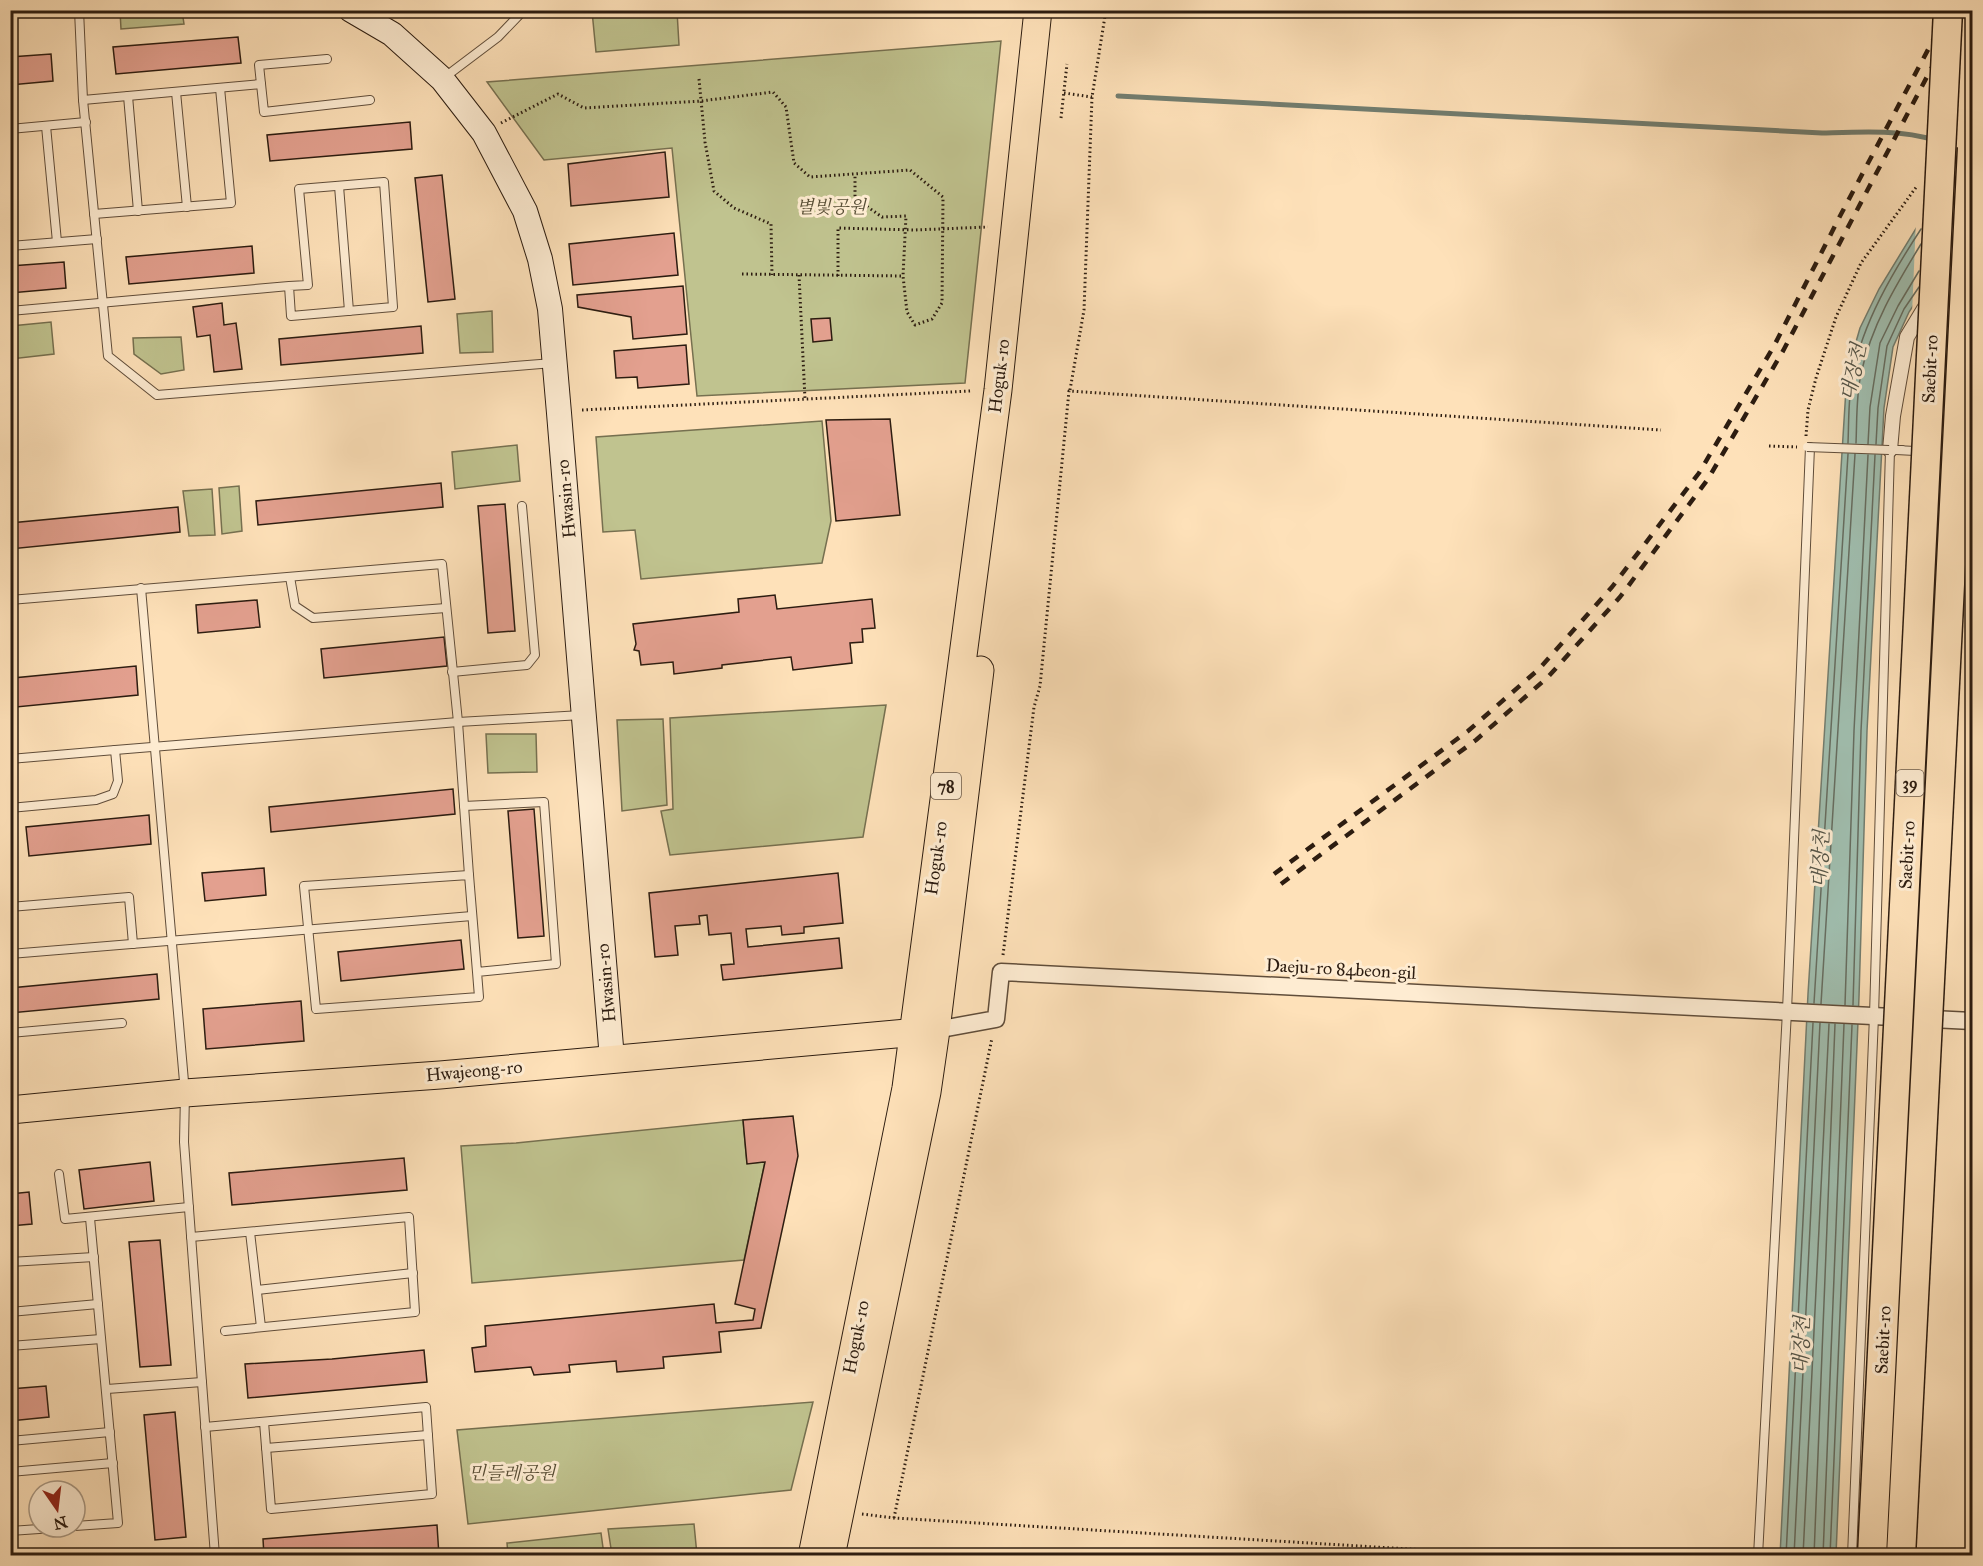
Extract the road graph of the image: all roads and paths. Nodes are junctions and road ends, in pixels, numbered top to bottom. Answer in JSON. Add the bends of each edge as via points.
{"nodes":[{"id":1,"x":79,"y":10,"type":"edge"},
{"id":2,"x":351,"y":10,"type":"edge"},
{"id":3,"x":524,"y":10,"type":"edge"},
{"id":4,"x":1038,"y":10,"type":"edge"},
{"id":5,"x":1055,"y":10,"type":"edge"},
{"id":6,"x":1106,"y":10,"type":"edge"},
{"id":7,"x":1948,"y":10,"type":"edge"},
{"id":8,"x":327,"y":59,"type":"dead end"},
{"id":9,"x":1067,"y":64,"type":"dead end"},
{"id":10,"x":442,"y":79,"type":"junction"},
{"id":11,"x":699,"y":79,"type":"dead end"},
{"id":12,"x":261,"y":84,"type":"junction"},
{"id":13,"x":220,"y":88,"type":"junction"},
{"id":14,"x":176,"y":92,"type":"junction"},
{"id":15,"x":1063,"y":93,"type":"junction"},
{"id":16,"x":129,"y":96,"type":"junction"},
{"id":17,"x":1092,"y":97,"type":"junction"},
{"id":18,"x":83,"y":100,"type":"junction"},
{"id":19,"x":370,"y":100,"type":"dead end"},
{"id":20,"x":701,"y":101,"type":"junction"},
{"id":21,"x":1061,"y":118,"type":"dead end"},
{"id":22,"x":86,"y":122,"type":"junction"},
{"id":23,"x":500,"y":124,"type":"dead end"},
{"id":24,"x":46,"y":126,"type":"junction"},
{"id":25,"x":10,"y":129,"type":"edge"},
{"id":26,"x":1972,"y":148,"type":"edge"},
{"id":27,"x":855,"y":174,"type":"junction"},
{"id":28,"x":339,"y":186,"type":"junction"},
{"id":29,"x":187,"y":207,"type":"junction"},
{"id":30,"x":138,"y":210,"type":"junction"},
{"id":31,"x":94,"y":214,"type":"junction"},
{"id":32,"x":988,"y":227,"type":"dead end"},
{"id":33,"x":943,"y":229,"type":"junction"},
{"id":34,"x":905,"y":230,"type":"junction"},
{"id":35,"x":97,"y":238,"type":"junction"},
{"id":36,"x":57,"y":242,"type":"junction"},
{"id":37,"x":10,"y":246,"type":"edge"},
{"id":38,"x":1972,"y":250,"type":"edge"},
{"id":39,"x":742,"y":274,"type":"dead end"},
{"id":40,"x":772,"y":275,"type":"junction"},
{"id":41,"x":799,"y":275,"type":"junction"},
{"id":42,"x":838,"y":276,"type":"junction"},
{"id":43,"x":903,"y":276,"type":"junction"},
{"id":44,"x":289,"y":286,"type":"junction"},
{"id":45,"x":103,"y":302,"type":"junction"},
{"id":46,"x":10,"y":311,"type":"edge"},
{"id":47,"x":349,"y":311,"type":"junction"},
{"id":48,"x":554,"y":363,"type":"junction"},
{"id":49,"x":971,"y":391,"type":"dead end"},
{"id":50,"x":1069,"y":391,"type":"junction"},
{"id":51,"x":805,"y":399,"type":"junction"},
{"id":52,"x":582,"y":410,"type":"dead end"},
{"id":53,"x":1661,"y":430,"type":"dead end"},
{"id":54,"x":1769,"y":446,"type":"dead end"},
{"id":55,"x":1808,"y":447,"type":"junction"},
{"id":56,"x":1893,"y":450,"type":"junction"},
{"id":57,"x":1972,"y":454,"type":"edge"},
{"id":58,"x":522,"y":506,"type":"dead end"},
{"id":59,"x":290,"y":577,"type":"junction"},
{"id":60,"x":141,"y":588,"type":"junction"},
{"id":61,"x":10,"y":600,"type":"edge"},
{"id":62,"x":446,"y":608,"type":"junction"},
{"id":63,"x":452,"y":672,"type":"junction"},
{"id":64,"x":585,"y":715,"type":"junction"},
{"id":65,"x":458,"y":722,"type":"junction"},
{"id":66,"x":155,"y":746,"type":"junction"},
{"id":67,"x":115,"y":750,"type":"junction"},
{"id":68,"x":10,"y":759,"type":"edge"},
{"id":69,"x":464,"y":806,"type":"junction"},
{"id":70,"x":10,"y":808,"type":"edge"},
{"id":71,"x":469,"y":875,"type":"junction"},
{"id":72,"x":10,"y":907,"type":"edge"},
{"id":73,"x":472,"y":916,"type":"junction"},
{"id":74,"x":308,"y":929,"type":"junction"},
{"id":75,"x":173,"y":939,"type":"junction"},
{"id":76,"x":133,"y":944,"type":"junction"},
{"id":77,"x":10,"y":954,"type":"edge"},
{"id":78,"x":477,"y":972,"type":"junction"},
{"id":79,"x":1001,"y":972,"type":"junction"},
{"id":80,"x":1787,"y":1011,"type":"junction"},
{"id":81,"x":1874,"y":1016,"type":"junction"},
{"id":82,"x":996,"y":1019,"type":"junction"},
{"id":83,"x":1972,"y":1021,"type":"edge"},
{"id":84,"x":122,"y":1023,"type":"dead end"},
{"id":85,"x":925,"y":1031,"type":"junction"},
{"id":86,"x":10,"y":1033,"type":"edge"},
{"id":87,"x":612,"y":1059,"type":"junction"},
{"id":88,"x":185,"y":1093,"type":"junction"},
{"id":89,"x":10,"y":1110,"type":"edge"},
{"id":90,"x":59,"y":1174,"type":"dead end"},
{"id":91,"x":189,"y":1207,"type":"junction"},
{"id":92,"x":90,"y":1218,"type":"junction"},
{"id":93,"x":250,"y":1232,"type":"junction"},
{"id":94,"x":191,"y":1237,"type":"junction"},
{"id":95,"x":94,"y":1257,"type":"junction"},
{"id":96,"x":10,"y":1263,"type":"edge"},
{"id":97,"x":413,"y":1273,"type":"junction"},
{"id":98,"x":257,"y":1290,"type":"junction"},
{"id":99,"x":98,"y":1304,"type":"junction"},
{"id":100,"x":10,"y":1312,"type":"edge"},
{"id":101,"x":261,"y":1327,"type":"junction"},
{"id":102,"x":225,"y":1331,"type":"dead end"},
{"id":103,"x":101,"y":1339,"type":"junction"},
{"id":104,"x":10,"y":1346,"type":"edge"},
{"id":105,"x":202,"y":1382,"type":"junction"},
{"id":106,"x":107,"y":1389,"type":"junction"},
{"id":107,"x":264,"y":1422,"type":"junction"},
{"id":108,"x":205,"y":1427,"type":"junction"},
{"id":109,"x":110,"y":1432,"type":"junction"},
{"id":110,"x":428,"y":1435,"type":"junction"},
{"id":111,"x":10,"y":1441,"type":"edge"},
{"id":112,"x":266,"y":1448,"type":"junction"},
{"id":113,"x":112,"y":1463,"type":"junction"},
{"id":114,"x":10,"y":1472,"type":"edge"},
{"id":115,"x":841,"y":1511,"type":"junction"},
{"id":116,"x":894,"y":1518,"type":"junction"},
{"id":117,"x":87,"y":1525,"type":"edge"},
{"id":118,"x":27,"y":1530,"type":"edge"},
{"id":119,"x":10,"y":1531,"type":"edge"},
{"id":120,"x":215,"y":1556,"type":"edge"},
{"id":121,"x":812,"y":1556,"type":"edge"},
{"id":122,"x":831,"y":1556,"type":"edge"},
{"id":123,"x":1525,"y":1556,"type":"edge"},
{"id":124,"x":1758,"y":1556,"type":"edge"},
{"id":125,"x":1852,"y":1556,"type":"edge"},
{"id":126,"x":1872,"y":1556,"type":"edge"},
{"id":127,"x":1901,"y":1556,"type":"edge"}],
"edges":[{"from":1,"to":18,"type":"lane"},
{"from":2,"to":10,"type":"main road","name":"Hwasin-ro","via":[[392,34]]},
{"from":3,"to":10,"type":"lane","via":[[498,37]]},
{"from":4,"to":85,"type":"main road","name":"Hoguk-ro","number":"78","via":[[999,390]]},
{"from":5,"to":85,"type":"main road","name":"Hoguk-ro","number":"78","via":[[1012,401]]},
{"from":6,"to":17,"type":"path"},
{"from":7,"to":126,"type":"highway","name":"Saebit-ro","number":"39","bridge":true},
{"from":8,"to":12,"type":"lane","via":[[259,65]]},
{"from":9,"to":15,"type":"path"},
{"from":10,"to":48,"type":"main road","name":"Hwasin-ro","via":[[484,133],[525,211],[550,309]]},
{"from":11,"to":20,"type":"path"},
{"from":12,"to":13,"type":"lane"},
{"from":12,"to":19,"type":"lane","via":[[264,112]]},
{"from":13,"to":14,"type":"lane"},
{"from":13,"to":29,"type":"lane","via":[[231,203]]},
{"from":14,"to":16,"type":"lane"},
{"from":14,"to":29,"type":"lane"},
{"from":15,"to":17,"type":"path"},
{"from":15,"to":21,"type":"path"},
{"from":16,"to":18,"type":"lane"},
{"from":16,"to":30,"type":"lane"},
{"from":17,"to":50,"type":"path","via":[[1084,310]]},
{"from":18,"to":22,"type":"lane"},
{"from":20,"to":23,"type":"path","via":[[584,108],[558,94]]},
{"from":20,"to":27,"type":"path","via":[[773,92],[786,107],[794,163],[810,177]]},
{"from":20,"to":40,"type":"path","via":[[714,191],[734,208],[771,224]]},
{"from":22,"to":24,"type":"lane"},
{"from":22,"to":31,"type":"lane"},
{"from":24,"to":25,"type":"lane"},
{"from":24,"to":36,"type":"lane"},
{"from":26,"to":127,"type":"highway","name":"Saebit-ro","number":"39","bridge":true},
{"from":27,"to":33,"type":"path","via":[[910,170],[943,197]]},
{"from":27,"to":34,"type":"path","via":[[855,198],[882,217],[906,216]]},
{"from":28,"to":44,"type":"lane","via":[[299,189],[308,285]]},
{"from":28,"to":47,"type":"lane"},
{"from":28,"to":47,"type":"lane","via":[[384,182],[386,205],[393,308]]},
{"from":29,"to":30,"type":"lane"},
{"from":30,"to":31,"type":"lane"},
{"from":31,"to":35,"type":"lane"},
{"from":32,"to":33,"type":"path"},
{"from":33,"to":34,"type":"path"},
{"from":33,"to":43,"type":"path","via":[[942,303],[932,319],[915,325],[907,312]]},
{"from":34,"to":42,"type":"path","via":[[838,228]]},
{"from":34,"to":43,"type":"path"},
{"from":35,"to":36,"type":"lane"},
{"from":35,"to":45,"type":"lane"},
{"from":36,"to":37,"type":"lane"},
{"from":38,"to":56,"type":"street","via":[[1941,280],[1907,337],[1893,416]]},
{"from":39,"to":40,"type":"path"},
{"from":40,"to":41,"type":"path"},
{"from":41,"to":42,"type":"path"},
{"from":41,"to":51,"type":"path"},
{"from":42,"to":43,"type":"path"},
{"from":44,"to":45,"type":"lane"},
{"from":44,"to":47,"type":"lane","via":[[291,316]]},
{"from":45,"to":46,"type":"lane"},
{"from":45,"to":48,"type":"lane","via":[[108,356],[157,395]]},
{"from":48,"to":64,"type":"main road","name":"Hwasin-ro"},
{"from":49,"to":51,"type":"path"},
{"from":50,"to":53,"type":"path"},
{"from":50,"to":79,"type":"path","via":[[1040,686],[1034,707]]},
{"from":51,"to":52,"type":"path"},
{"from":54,"to":55,"type":"path"},
{"from":55,"to":56,"type":"lane","bridge":true},
{"from":55,"to":56,"type":"lane","bridge":true},
{"from":55,"to":80,"type":"lane"},
{"from":56,"to":57,"type":"lane"},
{"from":56,"to":81,"type":"lane"},
{"from":58,"to":63,"type":"lane","via":[[534,655],[527,664]]},
{"from":59,"to":60,"type":"lane"},
{"from":59,"to":62,"type":"lane","via":[[295,606],[313,618]]},
{"from":59,"to":62,"type":"lane","via":[[442,564]]},
{"from":60,"to":61,"type":"lane"},
{"from":60,"to":66,"type":"lane"},
{"from":62,"to":63,"type":"lane"},
{"from":63,"to":65,"type":"lane"},
{"from":64,"to":65,"type":"lane"},
{"from":64,"to":87,"type":"main road","name":"Hwasin-ro"},
{"from":65,"to":66,"type":"lane"},
{"from":65,"to":69,"type":"lane"},
{"from":66,"to":67,"type":"lane"},
{"from":66,"to":75,"type":"lane"},
{"from":67,"to":68,"type":"lane"},
{"from":67,"to":70,"type":"lane","via":[[118,781],[113,794],[96,800]]},
{"from":69,"to":71,"type":"lane"},
{"from":69,"to":78,"type":"lane","via":[[544,802],[556,964]]},
{"from":71,"to":73,"type":"lane"},
{"from":71,"to":74,"type":"lane","via":[[304,886]]},
{"from":72,"to":76,"type":"lane","via":[[129,897]]},
{"from":73,"to":74,"type":"lane"},
{"from":73,"to":78,"type":"lane"},
{"from":74,"to":75,"type":"lane"},
{"from":74,"to":78,"type":"lane","via":[[316,1009],[479,997]]},
{"from":75,"to":76,"type":"lane"},
{"from":75,"to":88,"type":"lane"},
{"from":76,"to":77,"type":"lane"},
{"from":79,"to":80,"type":"street","name":"Daeju-ro 84beon-gil"},
{"from":79,"to":82,"type":"street"},
{"from":80,"to":81,"type":"street","name":"Daeju-ro 84beon-gil"},
{"from":80,"to":124,"type":"lane"},
{"from":81,"to":83,"type":"street"},
{"from":81,"to":125,"type":"lane"},
{"from":82,"to":85,"type":"street"},
{"from":82,"to":116,"type":"path"},
{"from":84,"to":86,"type":"lane"},
{"from":85,"to":87,"type":"main road","name":"Hwajeong-ro"},
{"from":85,"to":115,"type":"main road","name":"Hoguk-ro","number":"78","via":[[925,1104]]},
{"from":85,"to":121,"type":"main road","name":"Hoguk-ro","number":"78","via":[[906,1088]]},
{"from":87,"to":88,"type":"main road","name":"Hwajeong-ro"},
{"from":88,"to":89,"type":"main road","name":"Hwajeong-ro"},
{"from":88,"to":91,"type":"lane"},
{"from":90,"to":92,"type":"lane","via":[[65,1219]]},
{"from":91,"to":92,"type":"lane"},
{"from":91,"to":94,"type":"lane"},
{"from":92,"to":95,"type":"lane"},
{"from":93,"to":94,"type":"lane"},
{"from":93,"to":97,"type":"lane","via":[[409,1217]]},
{"from":93,"to":98,"type":"lane"},
{"from":94,"to":105,"type":"lane"},
{"from":95,"to":96,"type":"lane"},
{"from":95,"to":99,"type":"lane"},
{"from":97,"to":98,"type":"lane"},
{"from":97,"to":101,"type":"lane","via":[[415,1312]]},
{"from":98,"to":101,"type":"lane"},
{"from":99,"to":100,"type":"lane"},
{"from":99,"to":103,"type":"lane"},
{"from":101,"to":102,"type":"lane"},
{"from":103,"to":104,"type":"lane"},
{"from":103,"to":106,"type":"lane"},
{"from":105,"to":106,"type":"lane"},
{"from":105,"to":108,"type":"lane"},
{"from":106,"to":109,"type":"lane"},
{"from":107,"to":108,"type":"lane"},
{"from":107,"to":110,"type":"lane","via":[[426,1407]]},
{"from":107,"to":112,"type":"lane"},
{"from":108,"to":120,"type":"lane"},
{"from":109,"to":111,"type":"lane"},
{"from":109,"to":113,"type":"lane"},
{"from":110,"to":112,"type":"lane"},
{"from":110,"to":112,"type":"lane","via":[[432,1494],[271,1509]]},
{"from":113,"to":114,"type":"lane"},
{"from":113,"to":117,"type":"lane","via":[[118,1523]]},
{"from":115,"to":116,"type":"path"},
{"from":115,"to":122,"type":"main road","name":"Hoguk-ro","number":"78"},
{"from":116,"to":123,"type":"path"},
{"from":118,"to":119,"type":"lane"}]}
